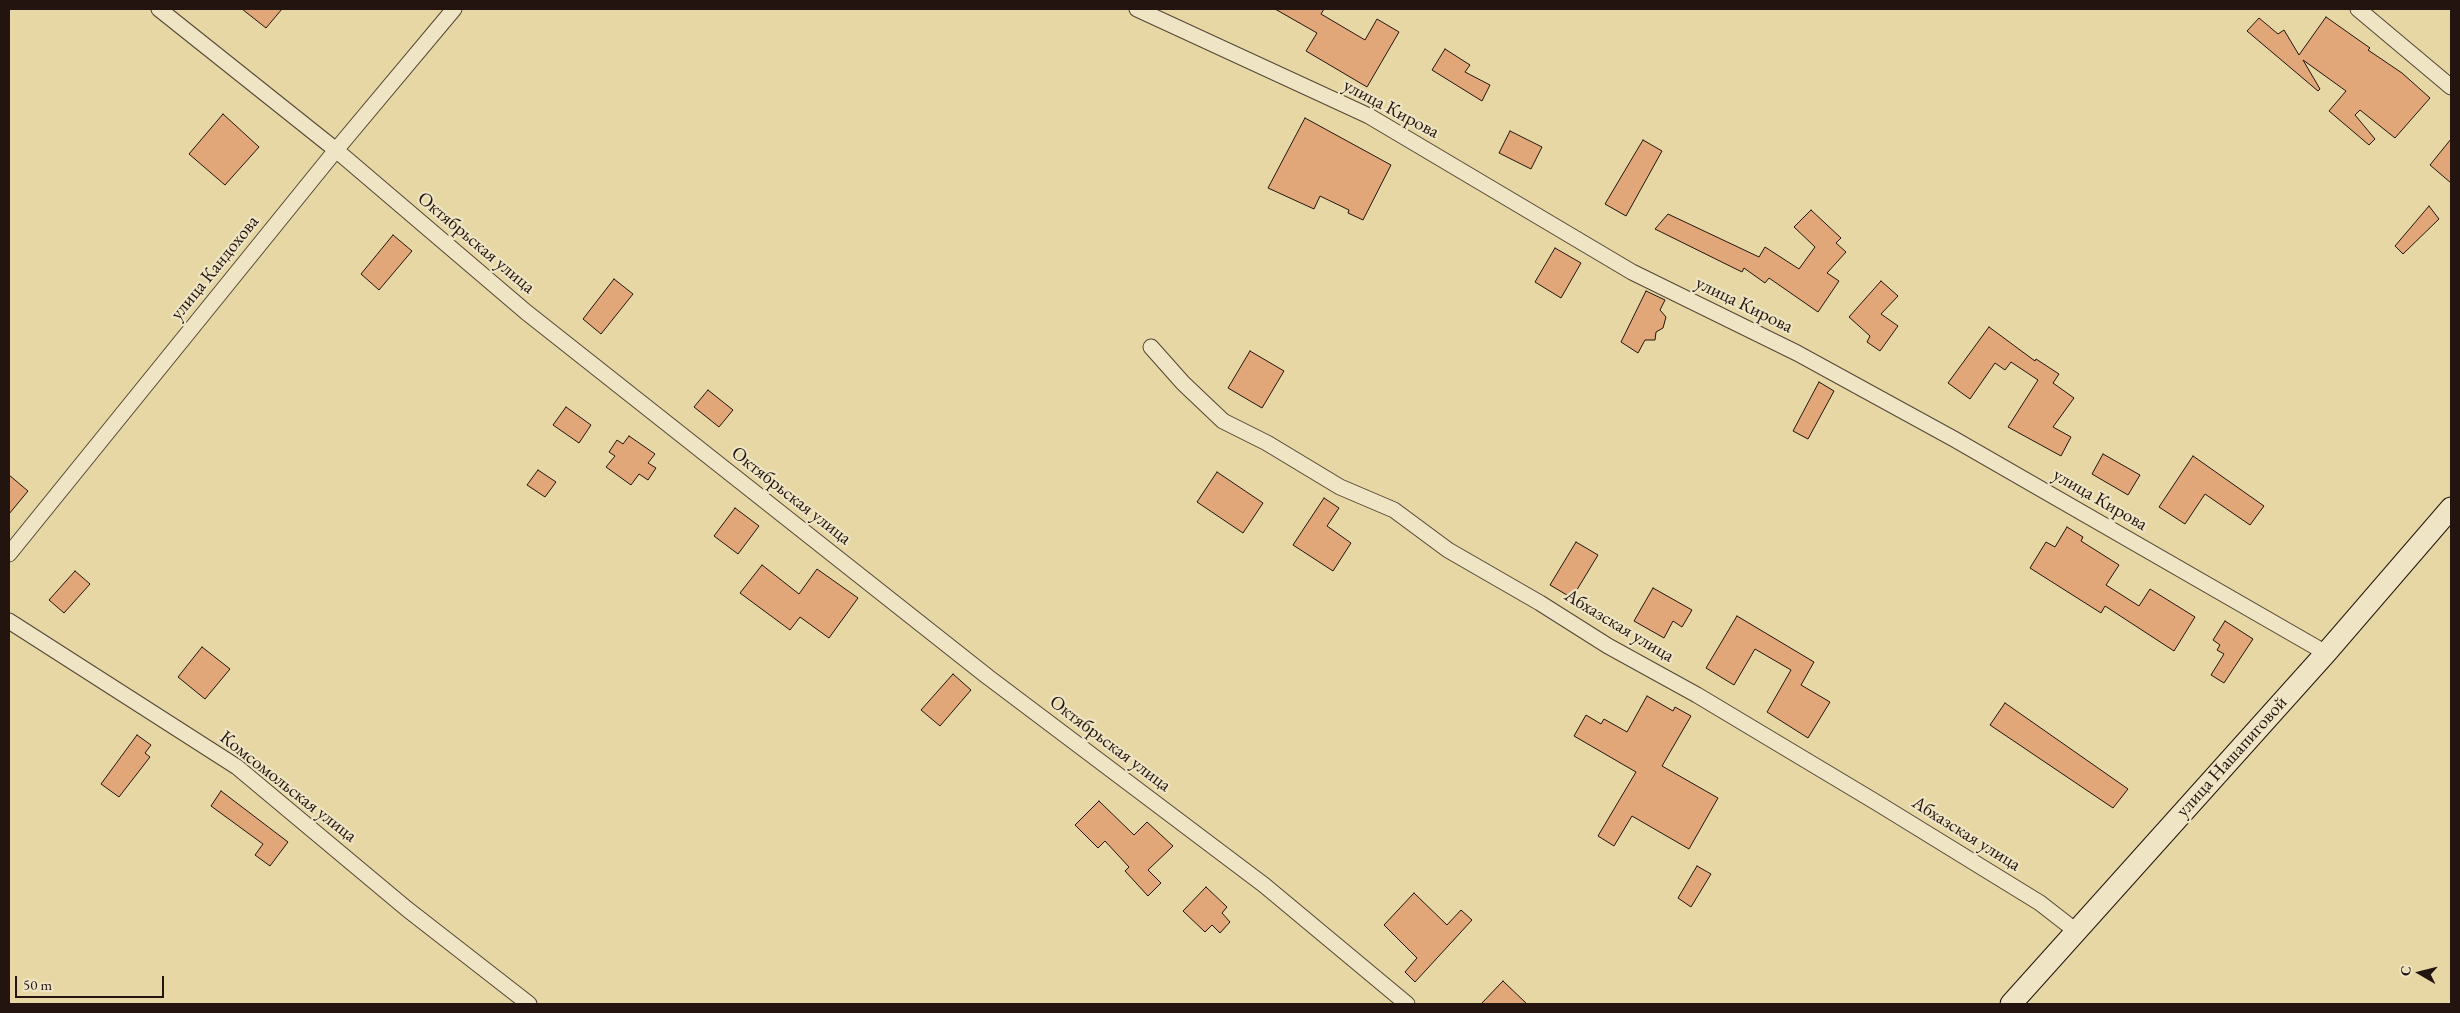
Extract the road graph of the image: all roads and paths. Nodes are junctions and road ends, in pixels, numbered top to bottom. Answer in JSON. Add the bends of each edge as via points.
{"nodes":[{"id":1,"x":159,"y":9,"type":"edge"},
{"id":2,"x":454,"y":9,"type":"edge"},
{"id":3,"x":1137,"y":9,"type":"edge"},
{"id":4,"x":2358,"y":9,"type":"edge"},
{"id":5,"x":2451,"y":86,"type":"edge"},
{"id":6,"x":336,"y":150,"type":"junction"},
{"id":7,"x":1151,"y":347,"type":"dead end"},
{"id":8,"x":2451,"y":508,"type":"edge"},
{"id":9,"x":9,"y":554,"type":"edge"},
{"id":10,"x":9,"y":622,"type":"edge"},
{"id":11,"x":2326,"y":652,"type":"junction"},
{"id":12,"x":2076,"y":931,"type":"junction"},
{"id":13,"x":529,"y":1004,"type":"edge"},
{"id":14,"x":1407,"y":1004,"type":"edge"},
{"id":15,"x":2011,"y":1004,"type":"edge"}],
"edges":[{"from":1,"to":6,"type":"street","name":"Октябрьская улица"},
{"from":2,"to":6,"type":"street","name":"улица Кандохова"},
{"from":3,"to":11,"type":"street","name":"улица Кирова","via":[[1369,116],[1632,272],[1806,358],[1954,439]]},
{"from":4,"to":5,"type":"street"},
{"from":6,"to":9,"type":"street","name":"улица Кандохова"},
{"from":6,"to":14,"type":"street","name":"Октябрьская улица","via":[[526,312],[988,677],[1264,885]]},
{"from":7,"to":12,"type":"street","name":"Абхазская улица","via":[[1183,383],[1224,421],[1340,487],[1394,510],[1448,550],[1879,804],[2040,903]]},
{"from":8,"to":11,"type":"street","name":"улица Нашапиговой"},
{"from":10,"to":13,"type":"street","name":"Комсомольская улица","via":[[237,767],[407,909]]},
{"from":11,"to":12,"type":"street","name":"улица Нашапиговой"},
{"from":12,"to":15,"type":"street","name":"улица Нашапиговой"}]}
